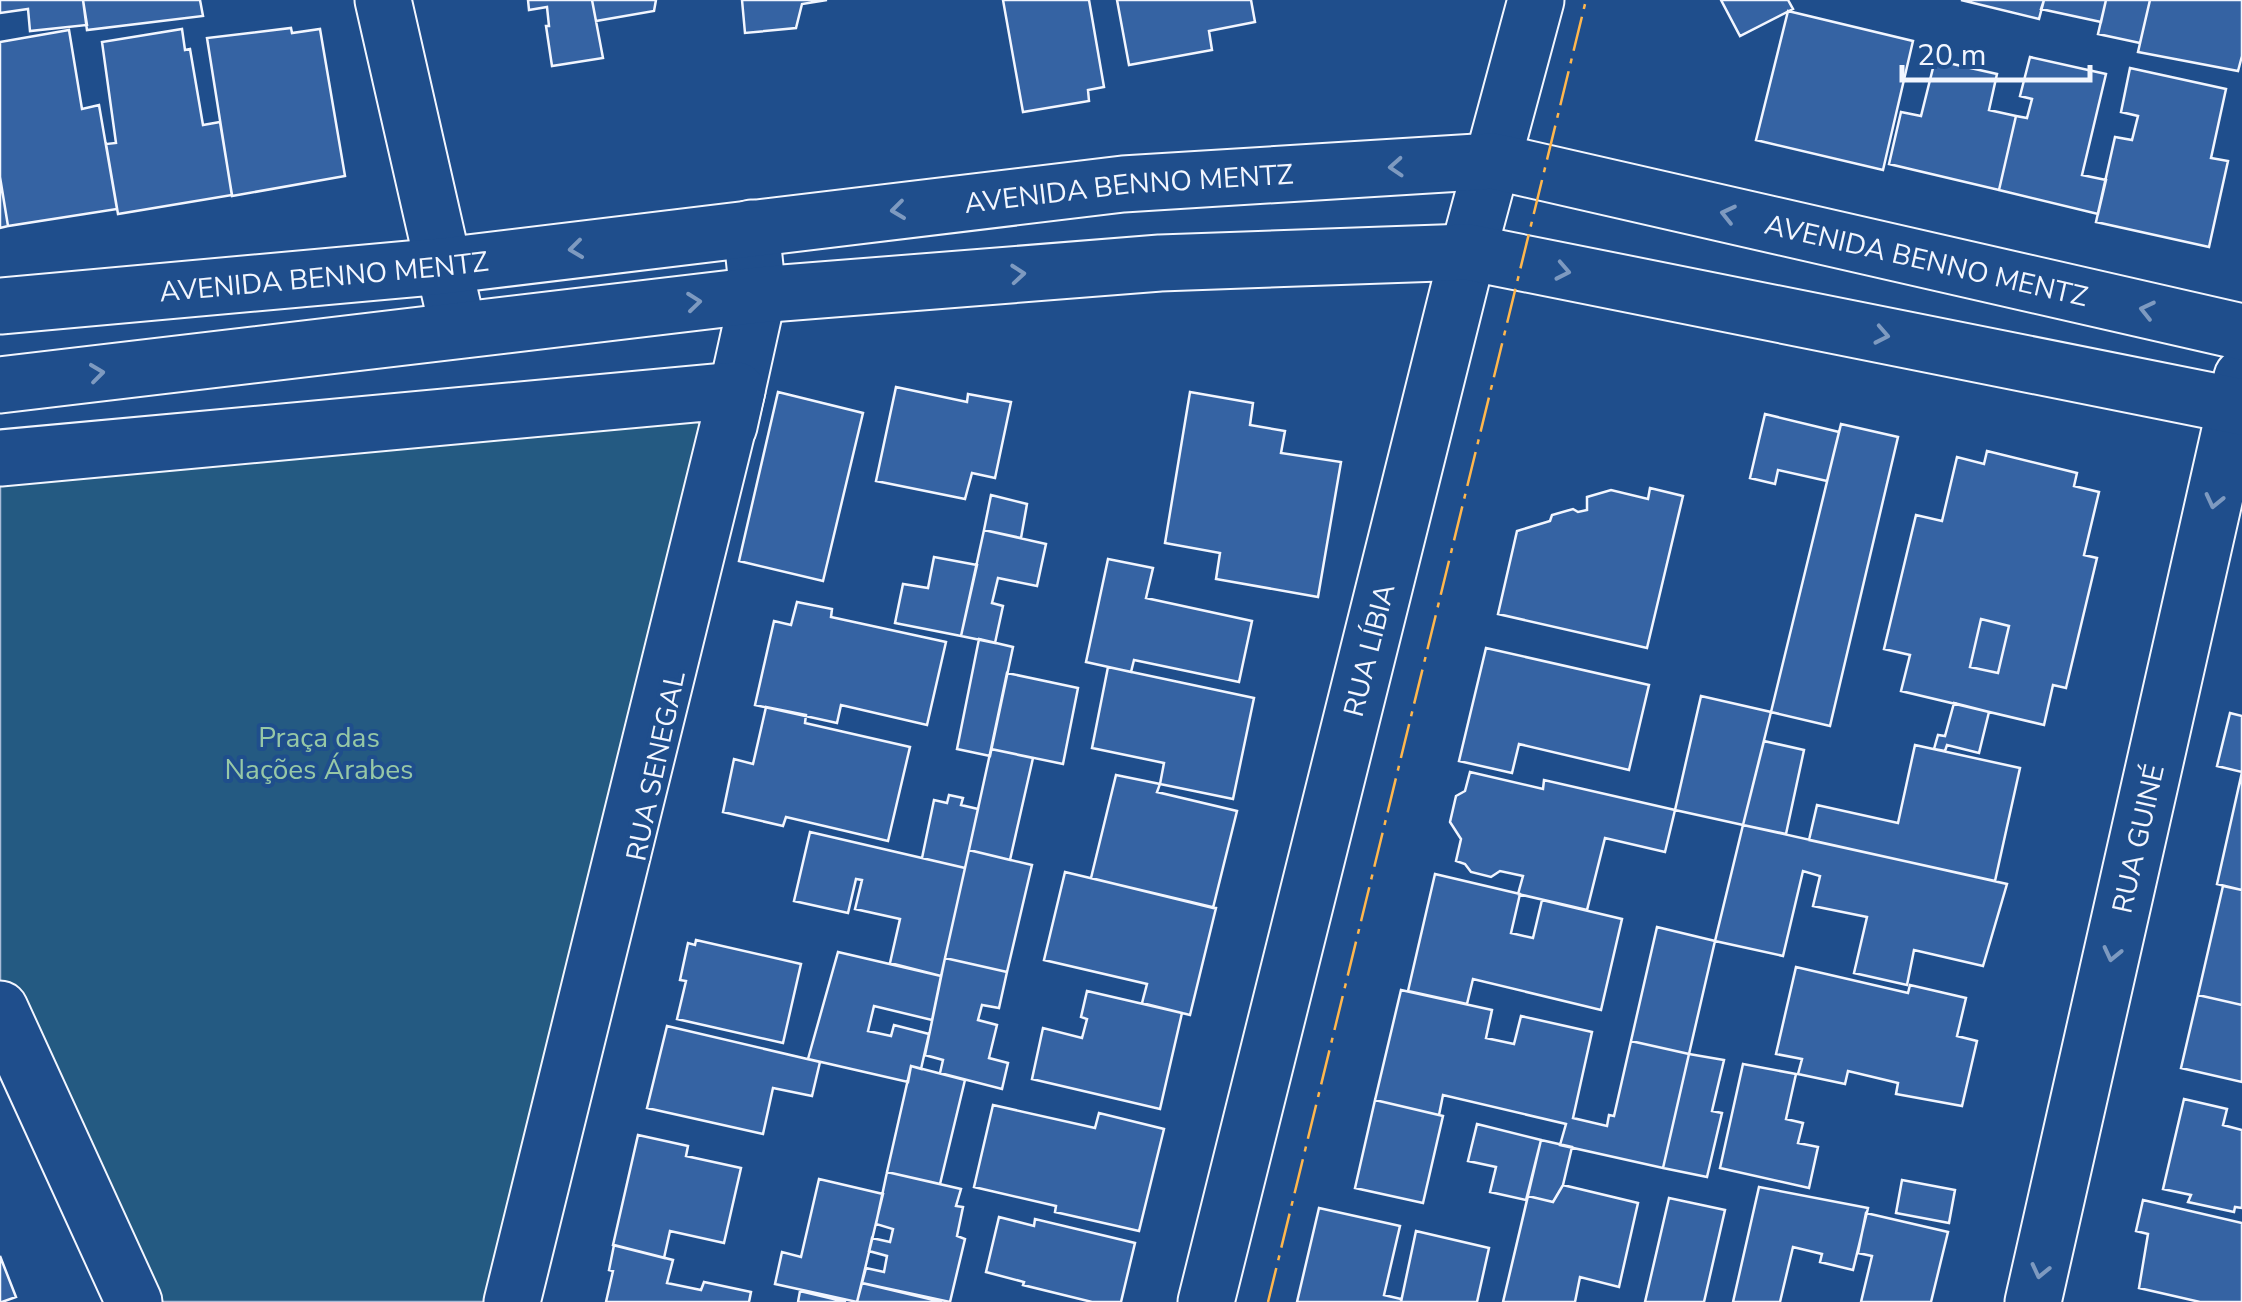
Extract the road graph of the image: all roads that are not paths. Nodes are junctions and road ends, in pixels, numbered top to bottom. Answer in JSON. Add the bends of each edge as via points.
{"nodes":[{"id":1,"x":382,"y":0,"type":"edge"},
{"id":2,"x":1536,"y":0,"type":"edge"},
{"id":3,"x":1494,"y":161,"type":"junction"},
{"id":4,"x":751,"y":228,"type":"junction"},
{"id":5,"x":1468,"y":252,"type":"junction"},
{"id":6,"x":442,"y":266,"type":"junction"},
{"id":7,"x":758,"y":295,"type":"junction"},
{"id":8,"x":0,"y":306,"type":"edge"},
{"id":9,"x":458,"y":328,"type":"junction"},
{"id":10,"x":2242,"y":332,"type":"edge"},
{"id":11,"x":0,"y":385,"type":"edge"},
{"id":12,"x":2240,"y":397,"type":"edge"},
{"id":13,"x":0,"y":458,"type":"edge"},
{"id":14,"x":0,"y":1009,"type":"edge"},
{"id":15,"x":0,"y":1084,"type":"edge"},
{"id":16,"x":97,"y":1302,"type":"edge"},
{"id":17,"x":134,"y":1302,"type":"edge"},
{"id":18,"x":512,"y":1302,"type":"edge"},
{"id":19,"x":538,"y":1302,"type":"edge"},
{"id":20,"x":1206,"y":1302,"type":"edge"},
{"id":21,"x":2033,"y":1302,"type":"edge"}],
"edges":[{"from":1,"to":6,"type":"street"},
{"from":2,"to":3,"type":"street","name":"RUA LÍBIA"},
{"from":3,"to":4,"type":"street","name":"AVENIDA BENNO MENTZ","one_way":true,"via":[[1124,184]]},
{"from":3,"to":5,"type":"street","name":"RUA LÍBIA"},
{"from":10,"to":3,"type":"street","name":"AVENIDA BENNO MENTZ","one_way":true},
{"from":4,"to":6,"type":"street","name":"AVENIDA BENNO MENTZ","one_way":true},
{"from":4,"to":7,"type":"street","name":"RUA SENEGAL"},
{"from":7,"to":5,"type":"street","one_way":true,"via":[[1160,262]]},
{"from":5,"to":12,"type":"street","one_way":true},
{"from":5,"to":20,"type":"street","name":"RUA LÍBIA"},
{"from":6,"to":8,"type":"street","name":"AVENIDA BENNO MENTZ"},
{"from":6,"to":9,"type":"street"},
{"from":9,"to":7,"type":"street","one_way":true},
{"from":7,"to":19,"type":"street","name":"RUA SENEGAL"},
{"from":11,"to":9,"type":"street","one_way":true},
{"from":12,"to":21,"type":"street","name":"RUA GUINÉ","one_way":true},
{"from":13,"to":18,"type":"street","via":[[737,390]]},
{"from":14,"to":17,"type":"street"},
{"from":15,"to":16,"type":"street"}]}
